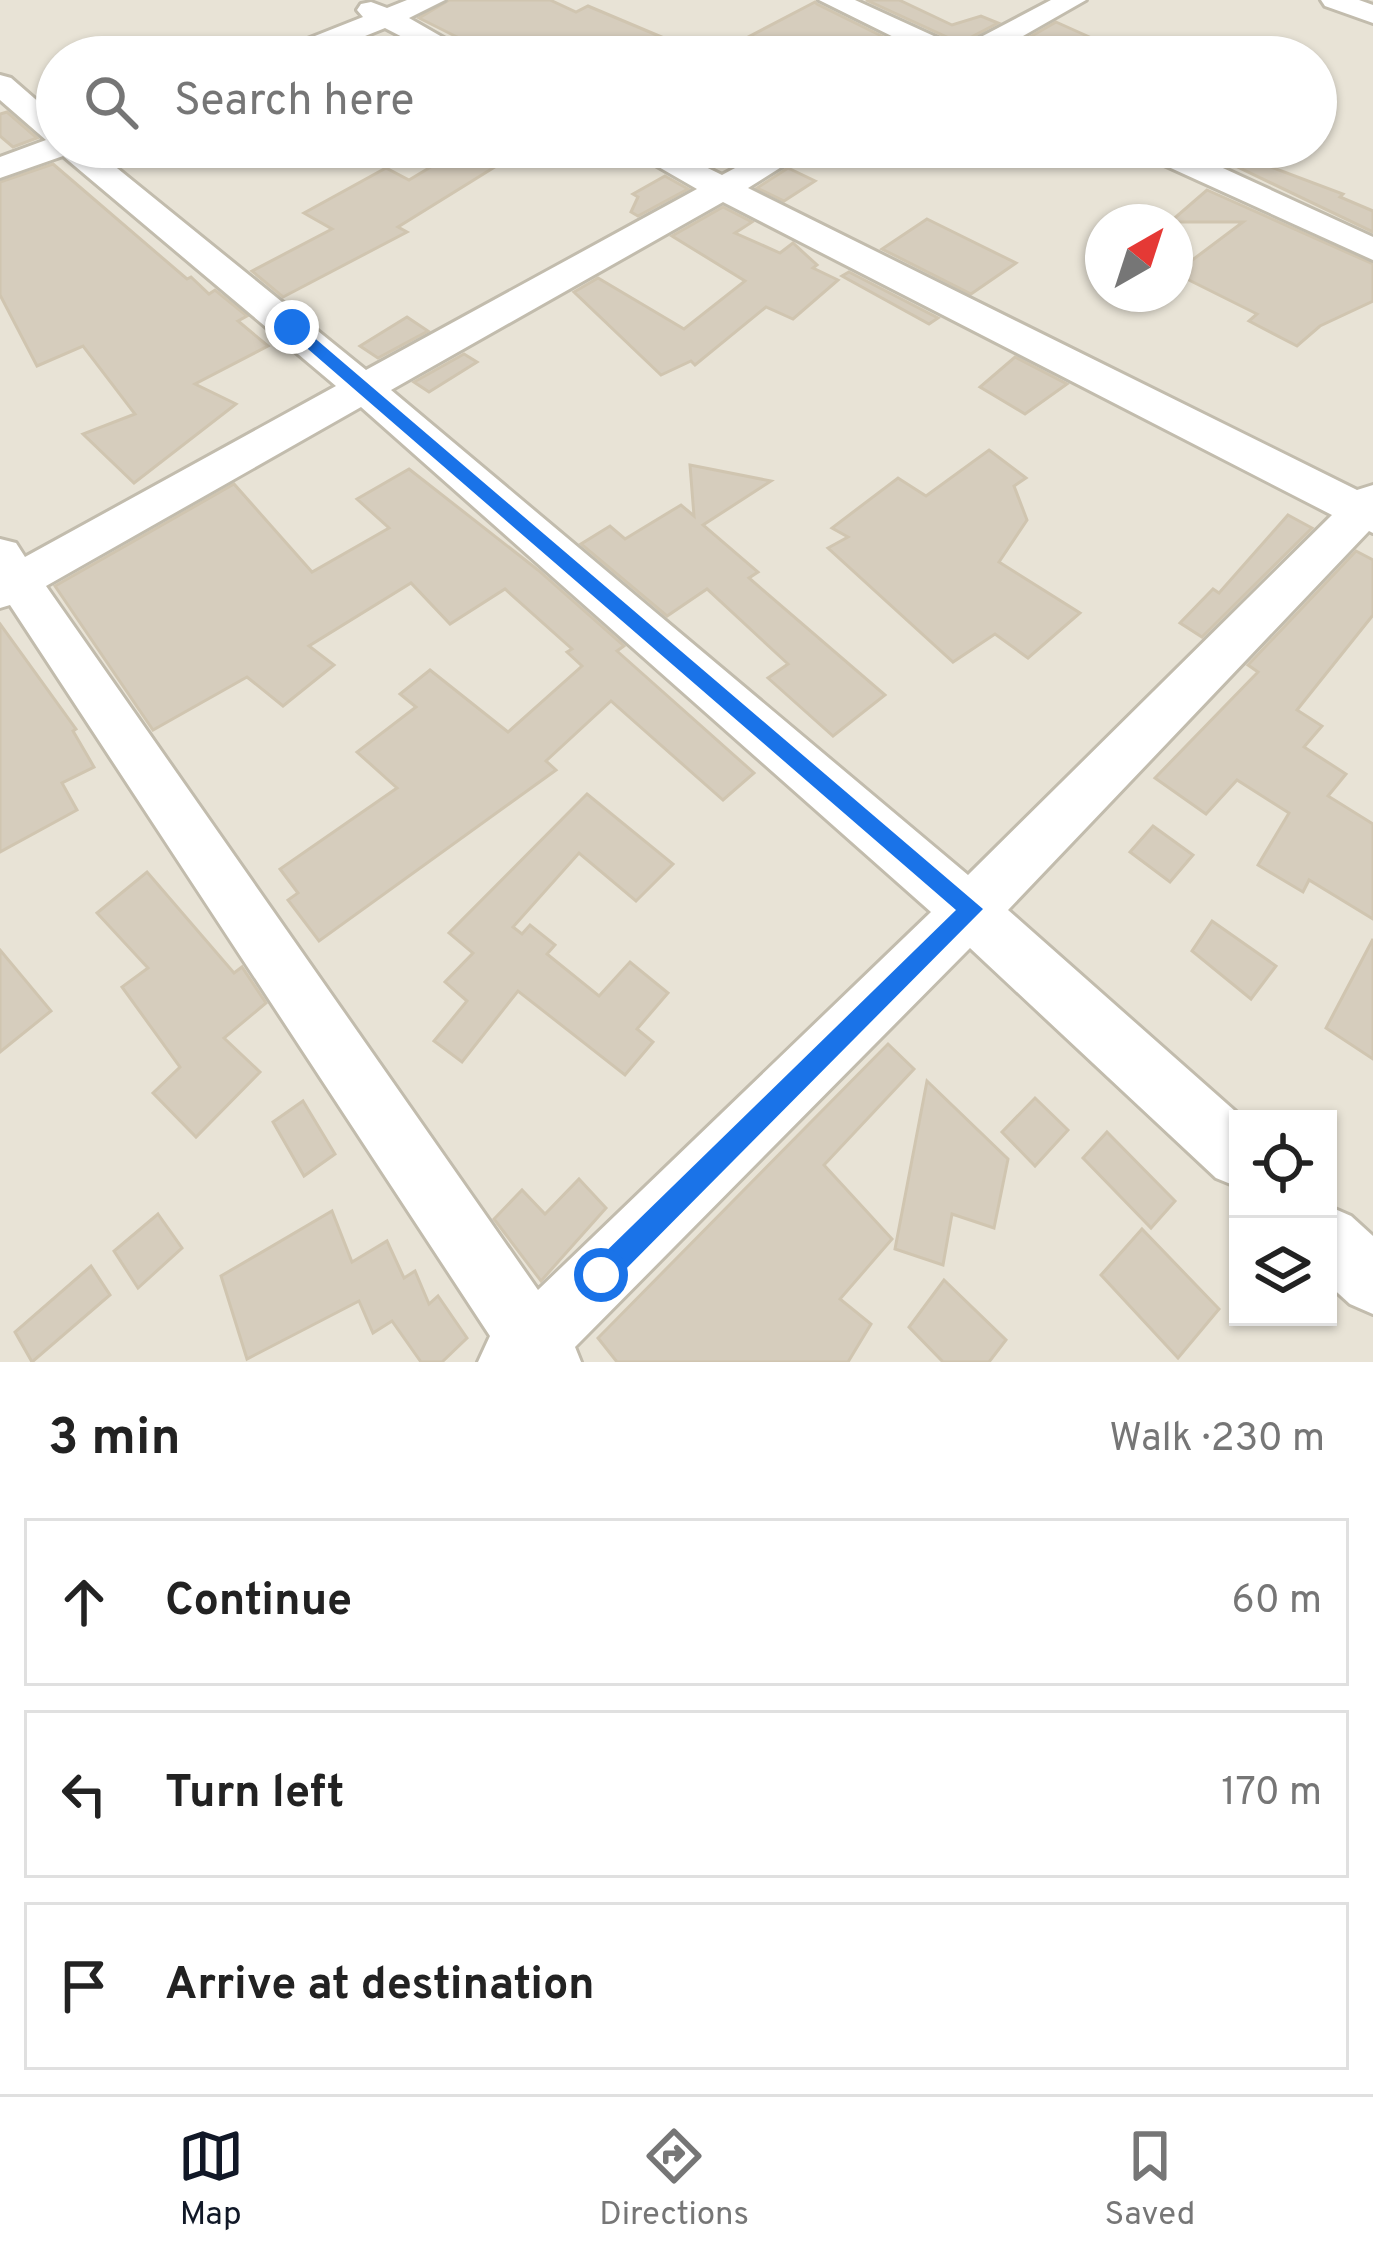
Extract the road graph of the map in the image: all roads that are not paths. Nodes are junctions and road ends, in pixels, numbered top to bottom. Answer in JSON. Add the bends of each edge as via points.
{"nodes":[{"id":1,"x":351,"y":0,"type":"edge"},
{"id":2,"x":431,"y":0,"type":"edge"},
{"id":3,"x":833,"y":0,"type":"edge"},
{"id":4,"x":1072,"y":0,"type":"edge"},
{"id":5,"x":1335,"y":0,"type":"edge"},
{"id":6,"x":1373,"y":15,"type":"edge"},
{"id":7,"x":386,"y":18,"type":"junction"},
{"id":8,"x":340,"y":36,"type":"edge"},
{"id":9,"x":422,"y":36,"type":"edge"},
{"id":10,"x":914,"y":36,"type":"edge"},
{"id":11,"x":1002,"y":36,"type":"edge"},
{"id":12,"x":0,"y":84,"type":"edge"},
{"id":13,"x":36,"y":116,"type":"edge"},
{"id":14,"x":36,"y":155,"type":"edge"},
{"id":15,"x":0,"y":168,"type":"edge"},
{"id":16,"x":98,"y":168,"type":"edge"},
{"id":17,"x":681,"y":168,"type":"edge"},
{"id":18,"x":758,"y":168,"type":"edge"},
{"id":19,"x":1196,"y":168,"type":"edge"},
{"id":20,"x":721,"y":188,"type":"junction"},
{"id":21,"x":1373,"y":250,"type":"edge"},
{"id":22,"x":365,"y":387,"type":"junction"},
{"id":23,"x":1369,"y":509,"type":"edge"},
{"id":24,"x":6,"y":576,"type":"edge"},
{"id":25,"x":972,"y":909,"type":"junction"},
{"id":26,"x":1229,"y":1148,"type":"edge"},
{"id":27,"x":1337,"y":1247,"type":"edge"},
{"id":28,"x":1373,"y":1281,"type":"edge"},
{"id":29,"x":531,"y":1355,"type":"edge"}],
"edges":[{"from":1,"to":7,"type":"street"},
{"from":2,"to":7,"type":"street"},
{"from":3,"to":10,"type":"street"},
{"from":4,"to":11,"type":"street"},
{"from":5,"to":6,"type":"street"},
{"from":7,"to":8,"type":"street"},
{"from":7,"to":9,"type":"street"},
{"from":12,"to":13,"type":"street"},
{"from":14,"to":15,"type":"street"},
{"from":16,"to":22,"type":"street"},
{"from":17,"to":20,"type":"street"},
{"from":18,"to":20,"type":"street"},
{"from":19,"to":21,"type":"street"},
{"from":20,"to":22,"type":"street"},
{"from":20,"to":23,"type":"street"},
{"from":22,"to":24,"type":"street"},
{"from":22,"to":25,"type":"street"},
{"from":23,"to":25,"type":"street"},
{"from":24,"to":29,"type":"street"},
{"from":25,"to":26,"type":"street"},
{"from":25,"to":29,"type":"street"},
{"from":27,"to":28,"type":"street"}]}
